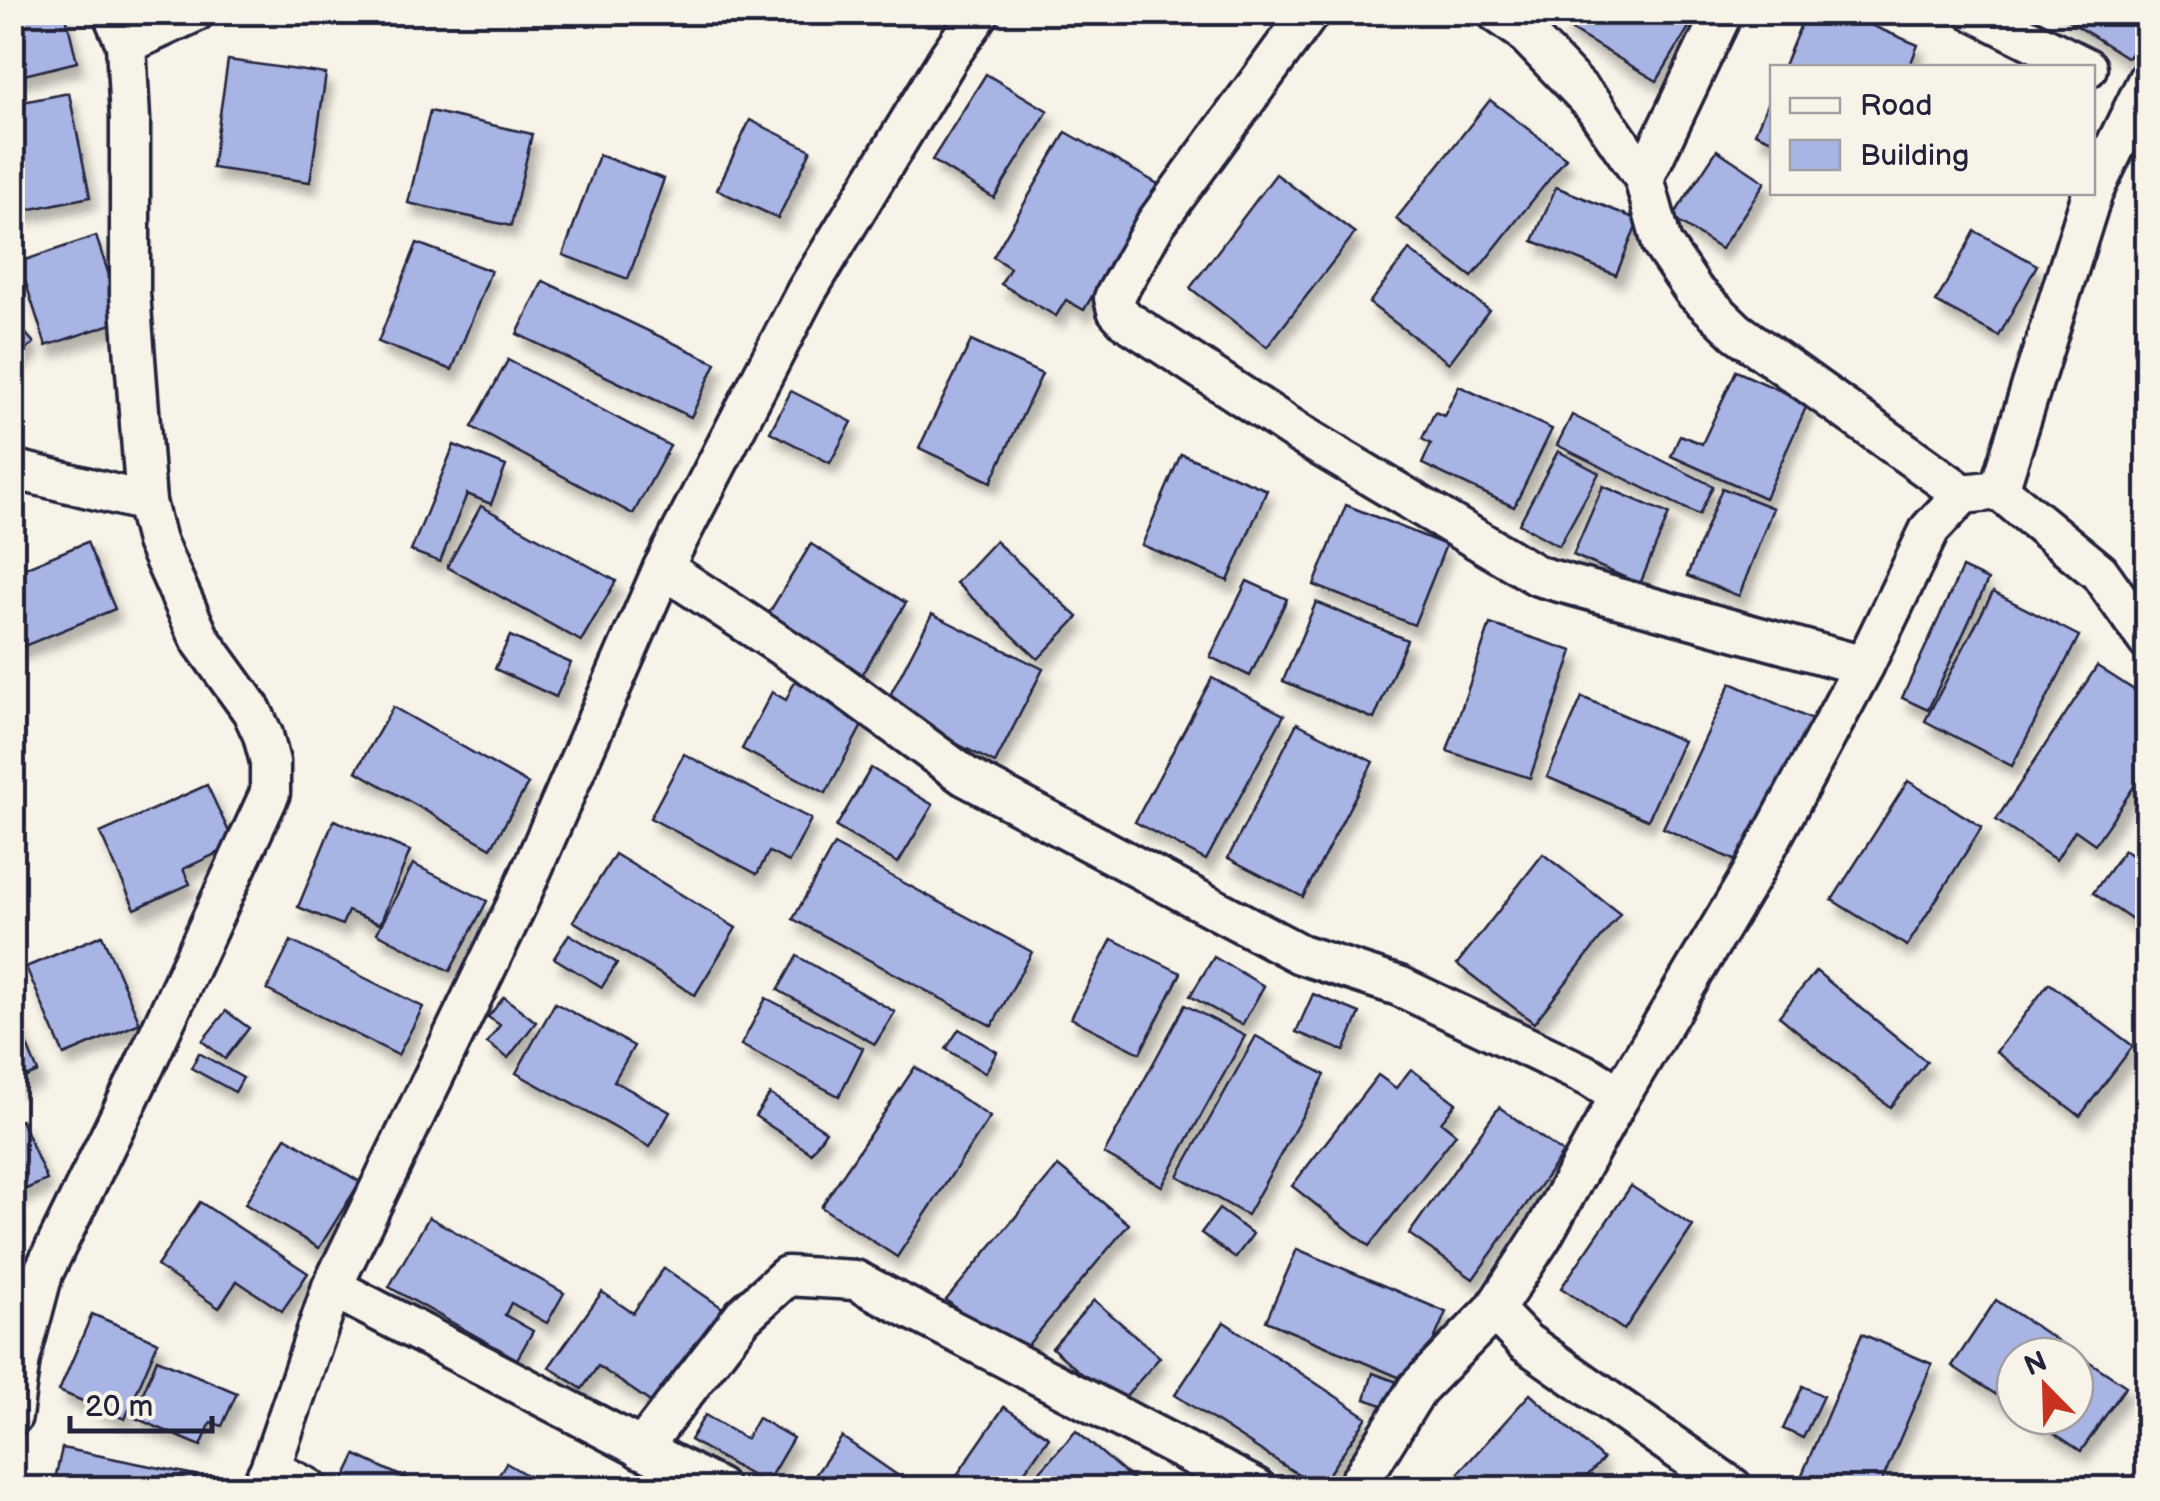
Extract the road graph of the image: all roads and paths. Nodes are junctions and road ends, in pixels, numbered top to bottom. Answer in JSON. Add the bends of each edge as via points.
{"nodes":[{"id":1,"x":195,"y":12,"type":"edge"},
{"id":2,"x":980,"y":12,"type":"edge"},
{"id":3,"x":1310,"y":12,"type":"edge"},
{"id":4,"x":1496,"y":12,"type":"edge"},
{"id":5,"x":1723,"y":12,"type":"edge"},
{"id":6,"x":1975,"y":12,"type":"edge"},
{"id":7,"x":119,"y":28,"type":"edge"},
{"id":8,"x":2082,"y":65,"type":"edge"},
{"id":9,"x":2095,"y":71,"type":"edge"},
{"id":10,"x":2144,"y":86,"type":"edge"},
{"id":11,"x":1644,"y":178,"type":"junction"},
{"id":12,"x":2095,"y":188,"type":"edge"},
{"id":13,"x":2092,"y":195,"type":"edge"},
{"id":14,"x":12,"y":469,"type":"edge"},
{"id":15,"x":1981,"y":492,"type":"junction"},
{"id":16,"x":146,"y":502,"type":"junction"},
{"id":17,"x":663,"y":568,"type":"junction"},
{"id":18,"x":2148,"y":641,"type":"edge"},
{"id":19,"x":1864,"y":666,"type":"junction"},
{"id":20,"x":1620,"y":1096,"type":"junction"},
{"id":21,"x":332,"y":1287,"type":"junction"},
{"id":22,"x":1494,"y":1310,"type":"junction"},
{"id":23,"x":16,"y":1360,"type":"edge"},
{"id":24,"x":12,"y":1416,"type":"edge"},
{"id":25,"x":640,"y":1450,"type":"junction"},
{"id":26,"x":265,"y":1479,"type":"edge"},
{"id":27,"x":308,"y":1488,"type":"edge"},
{"id":28,"x":718,"y":1488,"type":"edge"},
{"id":29,"x":1256,"y":1488,"type":"edge"},
{"id":30,"x":1356,"y":1488,"type":"edge"},
{"id":31,"x":1733,"y":1488,"type":"edge"}],
"edges":[{"from":1,"to":7,"type":"street"},
{"from":2,"to":17,"type":"street","via":[[806,292]]},
{"from":3,"to":19,"type":"street","via":[[1156,223],[1114,298],[1117,310],[1300,434],[1538,576]]},
{"from":4,"to":11,"type":"street","via":[[1593,104]]},
{"from":5,"to":11,"type":"street"},
{"from":6,"to":8,"type":"street"},
{"from":7,"to":16,"type":"street","via":[[130,119],[130,293]]},
{"from":9,"to":10,"type":"street"},
{"from":10,"to":12,"type":"street"},
{"from":11,"to":15,"type":"street","via":[[1662,244],[1694,292],[1737,332]]},
{"from":13,"to":15,"type":"street"},
{"from":14,"to":16,"type":"street"},
{"from":15,"to":18,"type":"street","via":[[2099,572]]},
{"from":15,"to":19,"type":"street","via":[[1930,530]]},
{"from":16,"to":23,"type":"street","via":[[156,541],[200,638],[264,735],[270,793],[43,1272]]},
{"from":17,"to":20,"type":"street","via":[[838,682],[965,776],[1300,954],[1399,986]]},
{"from":17,"to":21,"type":"street","via":[[517,904]]},
{"from":19,"to":20,"type":"street","via":[[1752,874]]},
{"from":20,"to":22,"type":"street"},
{"from":21,"to":25,"type":"street"},
{"from":21,"to":26,"type":"street"},
{"from":22,"to":30,"type":"street","via":[[1417,1388]]},
{"from":22,"to":31,"type":"street","via":[[1525,1342]]},
{"from":23,"to":24,"type":"street"},
{"from":25,"to":28,"type":"street"},
{"from":25,"to":29,"type":"street","via":[[744,1316],[787,1276],[854,1280]]},
{"from":26,"to":27,"type":"street"}]}
